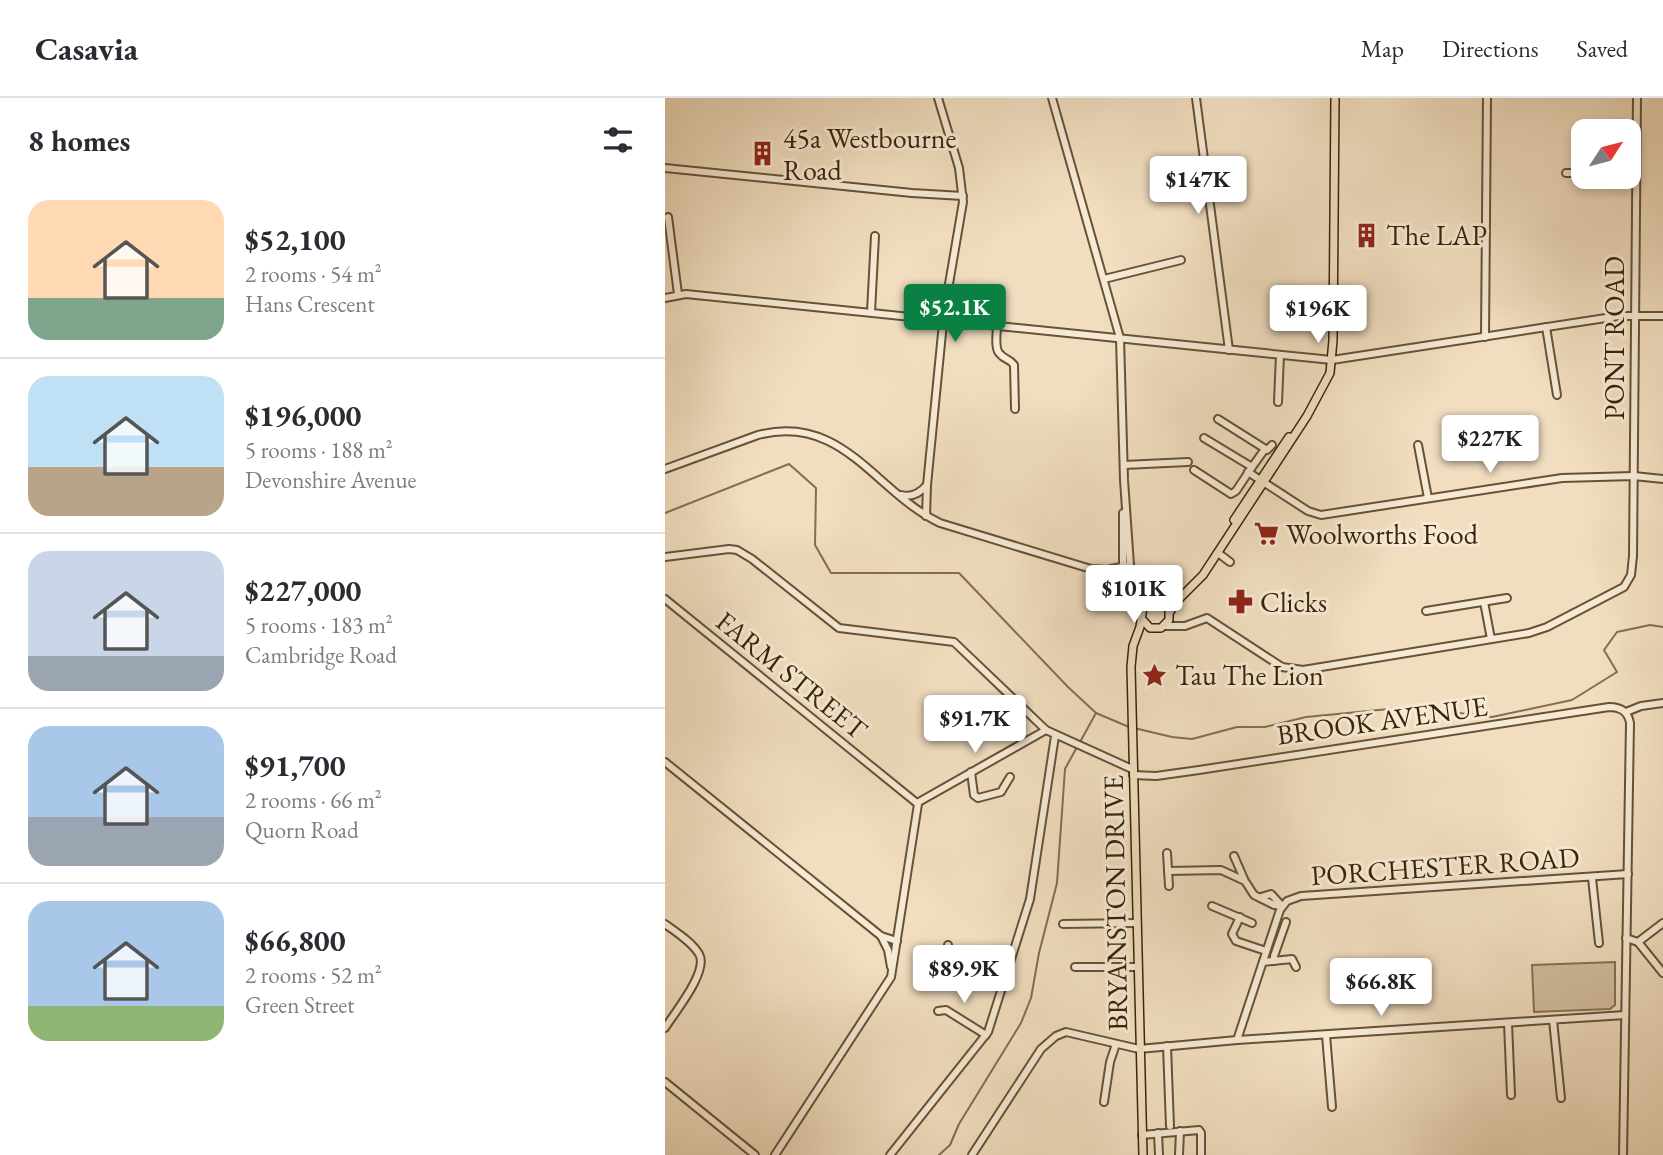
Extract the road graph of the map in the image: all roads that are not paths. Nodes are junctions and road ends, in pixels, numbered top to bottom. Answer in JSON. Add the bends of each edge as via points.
{"nodes":[{"id":1,"x":938,"y":98,"type":"edge"},
{"id":2,"x":1052,"y":98,"type":"edge"},
{"id":3,"x":1196,"y":98,"type":"edge"},
{"id":4,"x":1335,"y":98,"type":"edge"},
{"id":5,"x":1487,"y":98,"type":"edge"},
{"id":6,"x":1637,"y":98,"type":"edge"},
{"id":7,"x":1636,"y":119,"type":"edge"},
{"id":8,"x":665,"y":168,"type":"edge"},
{"id":9,"x":1566,"y":173,"type":"dead end"},
{"id":10,"x":1571,"y":173,"type":"edge"},
{"id":11,"x":1633,"y":189,"type":"edge"},
{"id":12,"x":963,"y":196,"type":"junction"},
{"id":13,"x":667,"y":217,"type":"dead end"},
{"id":14,"x":875,"y":236,"type":"dead end"},
{"id":15,"x":1181,"y":260,"type":"dead end"},
{"id":16,"x":1104,"y":279,"type":"junction"},
{"id":17,"x":678,"y":294,"type":"junction"},
{"id":18,"x":665,"y":298,"type":"edge"},
{"id":19,"x":871,"y":312,"type":"junction"},
{"id":20,"x":1635,"y":315,"type":"junction"},
{"id":21,"x":1663,"y":316,"type":"edge"},
{"id":22,"x":943,"y":320,"type":"junction"},
{"id":23,"x":997,"y":325,"type":"junction"},
{"id":24,"x":1546,"y":327,"type":"junction"},
{"id":25,"x":1485,"y":337,"type":"junction"},
{"id":26,"x":1120,"y":338,"type":"junction"},
{"id":27,"x":1229,"y":349,"type":"junction"},
{"id":28,"x":1280,"y":355,"type":"junction"},
{"id":29,"x":1332,"y":360,"type":"junction"},
{"id":30,"x":1557,"y":396,"type":"dead end"},
{"id":31,"x":1278,"y":402,"type":"dead end"},
{"id":32,"x":1015,"y":409,"type":"dead end"},
{"id":33,"x":1219,"y":419,"type":"dead end"},
{"id":34,"x":1204,"y":438,"type":"dead end"},
{"id":35,"x":1272,"y":445,"type":"dead end"},
{"id":36,"x":1418,"y":445,"type":"dead end"},
{"id":37,"x":1265,"y":449,"type":"junction"},
{"id":38,"x":1188,"y":462,"type":"dead end"},
{"id":39,"x":1123,"y":465,"type":"junction"},
{"id":40,"x":665,"y":469,"type":"edge"},
{"id":41,"x":1194,"y":470,"type":"dead end"},
{"id":42,"x":1250,"y":470,"type":"junction"},
{"id":43,"x":1634,"y":476,"type":"junction"},
{"id":44,"x":1663,"y":479,"type":"edge"},
{"id":45,"x":1263,"y":482,"type":"junction"},
{"id":46,"x":927,"y":485,"type":"junction"},
{"id":47,"x":896,"y":493,"type":"junction"},
{"id":48,"x":1428,"y":498,"type":"junction"},
{"id":49,"x":926,"y":516,"type":"junction"},
{"id":50,"x":1218,"y":553,"type":"junction"},
{"id":51,"x":665,"y":557,"type":"edge"},
{"id":52,"x":1230,"y":562,"type":"dead end"},
{"id":53,"x":1126,"y":566,"type":"junction"},
{"id":54,"x":1507,"y":598,"type":"dead end"},
{"id":55,"x":665,"y":599,"type":"edge"},
{"id":56,"x":1157,"y":600,"type":"junction"},
{"id":57,"x":1484,"y":602,"type":"junction"},
{"id":58,"x":1426,"y":611,"type":"dead end"},
{"id":59,"x":1141,"y":614,"type":"junction"},
{"id":60,"x":1170,"y":615,"type":"junction"},
{"id":61,"x":1185,"y":626,"type":"junction"},
{"id":62,"x":1161,"y":627,"type":"junction"},
{"id":63,"x":1490,"y":639,"type":"junction"},
{"id":64,"x":1133,"y":650,"type":"junction"},
{"id":65,"x":1663,"y":703,"type":"edge"},
{"id":66,"x":1626,"y":712,"type":"junction"},
{"id":67,"x":1047,"y":730,"type":"junction"},
{"id":68,"x":1055,"y":736,"type":"junction"},
{"id":69,"x":665,"y":762,"type":"edge"},
{"id":70,"x":971,"y":772,"type":"junction"},
{"id":71,"x":1133,"y":772,"type":"junction"},
{"id":72,"x":1010,"y":777,"type":"dead end"},
{"id":73,"x":917,"y":803,"type":"junction"},
{"id":74,"x":1167,"y":853,"type":"dead end"},
{"id":75,"x":1234,"y":856,"type":"dead end"},
{"id":76,"x":1168,"y":871,"type":"junction"},
{"id":77,"x":1628,"y":874,"type":"junction"},
{"id":78,"x":1592,"y":877,"type":"junction"},
{"id":79,"x":1245,"y":881,"type":"junction"},
{"id":80,"x":1169,"y":886,"type":"dead end"},
{"id":81,"x":1212,"y":906,"type":"dead end"},
{"id":82,"x":1282,"y":906,"type":"junction"},
{"id":83,"x":1240,"y":917,"type":"junction"},
{"id":84,"x":1286,"y":922,"type":"dead end"},
{"id":85,"x":1136,"y":923,"type":"junction"},
{"id":86,"x":1252,"y":923,"type":"dead end"},
{"id":87,"x":1663,"y":923,"type":"edge"},
{"id":88,"x":665,"y":924,"type":"edge"},
{"id":89,"x":1063,"y":924,"type":"dead end"},
{"id":90,"x":881,"y":936,"type":"junction"},
{"id":91,"x":1626,"y":938,"type":"junction"},
{"id":92,"x":897,"y":941,"type":"junction"},
{"id":93,"x":1638,"y":942,"type":"junction"},
{"id":94,"x":1599,"y":943,"type":"dead end"},
{"id":95,"x":948,"y":945,"type":"dead end"},
{"id":96,"x":1266,"y":951,"type":"junction"},
{"id":97,"x":1275,"y":961,"type":"junction"},
{"id":98,"x":1263,"y":962,"type":"junction"},
{"id":99,"x":1075,"y":967,"type":"dead end"},
{"id":100,"x":1137,"y":967,"type":"junction"},
{"id":101,"x":1296,"y":967,"type":"dead end"},
{"id":102,"x":892,"y":972,"type":"junction"},
{"id":103,"x":1663,"y":974,"type":"edge"},
{"id":104,"x":1007,"y":977,"type":"junction"},
{"id":105,"x":938,"y":1011,"type":"dead end"},
{"id":106,"x":1625,"y":1016,"type":"junction"},
{"id":107,"x":1553,"y":1020,"type":"junction"},
{"id":108,"x":1508,"y":1023,"type":"junction"},
{"id":109,"x":665,"y":1028,"type":"edge"},
{"id":110,"x":986,"y":1035,"type":"junction"},
{"id":111,"x":1326,"y":1035,"type":"junction"},
{"id":112,"x":1237,"y":1040,"type":"junction"},
{"id":113,"x":1116,"y":1044,"type":"junction"},
{"id":114,"x":1167,"y":1046,"type":"junction"},
{"id":115,"x":1139,"y":1049,"type":"junction"},
{"id":116,"x":665,"y":1082,"type":"edge"},
{"id":117,"x":1511,"y":1095,"type":"dead end"},
{"id":118,"x":1561,"y":1098,"type":"dead end"},
{"id":119,"x":1104,"y":1102,"type":"dead end"},
{"id":120,"x":1332,"y":1107,"type":"dead end"},
{"id":121,"x":1170,"y":1126,"type":"dead end"},
{"id":122,"x":1180,"y":1131,"type":"junction"},
{"id":123,"x":1159,"y":1133,"type":"junction"},
{"id":124,"x":1142,"y":1135,"type":"junction"},
{"id":125,"x":755,"y":1155,"type":"edge"},
{"id":126,"x":775,"y":1155,"type":"edge"},
{"id":127,"x":890,"y":1155,"type":"edge"},
{"id":128,"x":972,"y":1155,"type":"edge"},
{"id":129,"x":1143,"y":1155,"type":"edge"},
{"id":130,"x":1159,"y":1155,"type":"edge"},
{"id":131,"x":1179,"y":1155,"type":"edge"},
{"id":132,"x":1201,"y":1155,"type":"edge"},
{"id":133,"x":1623,"y":1155,"type":"edge"}],
"edges":[{"from":1,"to":12,"type":"street"},
{"from":2,"to":16,"type":"street"},
{"from":3,"to":27,"type":"street"},
{"from":4,"to":29,"type":"main road"},
{"from":5,"to":25,"type":"street"},
{"from":6,"to":7,"type":"street","name":"PONT ROAD"},
{"from":8,"to":12,"type":"street"},
{"from":9,"to":10,"type":"street"},
{"from":11,"to":20,"type":"street","name":"PONT ROAD"},
{"from":12,"to":22,"type":"street"},
{"from":13,"to":17,"type":"street"},
{"from":14,"to":19,"type":"street"},
{"from":15,"to":16,"type":"street"},
{"from":16,"to":26,"type":"street"},
{"from":17,"to":18,"type":"street"},
{"from":17,"to":19,"type":"street"},
{"from":19,"to":22,"type":"street"},
{"from":20,"to":21,"type":"street"},
{"from":20,"to":24,"type":"street"},
{"from":20,"to":43,"type":"street","name":"PONT ROAD"},
{"from":22,"to":23,"type":"street"},
{"from":22,"to":46,"type":"street"},
{"from":23,"to":26,"type":"street"},
{"from":23,"to":32,"type":"street","via":[[997,350],[1014,365]]},
{"from":24,"to":25,"type":"street"},
{"from":24,"to":30,"type":"street"},
{"from":25,"to":29,"type":"street"},
{"from":26,"to":27,"type":"street"},
{"from":26,"to":39,"type":"street"},
{"from":27,"to":28,"type":"street"},
{"from":28,"to":29,"type":"street"},
{"from":28,"to":31,"type":"street"},
{"from":29,"to":45,"type":"main road","via":[[1327,380]]},
{"from":33,"to":37,"type":"street"},
{"from":34,"to":42,"type":"street"},
{"from":35,"to":37,"type":"street"},
{"from":36,"to":48,"type":"street"},
{"from":37,"to":42,"type":"street"},
{"from":38,"to":39,"type":"street"},
{"from":39,"to":53,"type":"street"},
{"from":40,"to":47,"type":"street","via":[[758,435],[796,432],[846,450]]},
{"from":41,"to":42,"type":"street","via":[[1231,494]]},
{"from":42,"to":45,"type":"street"},
{"from":43,"to":44,"type":"street"},
{"from":43,"to":48,"type":"street","via":[[1562,478]]},
{"from":43,"to":63,"type":"street","name":"PONT ROAD","via":[[1633,556],[1625,587],[1547,627]]},
{"from":45,"to":48,"type":"street","via":[[1321,515]]},
{"from":45,"to":50,"type":"main road"},
{"from":45,"to":56,"type":"main road","via":[[1198,575],[1176,596]]},
{"from":46,"to":47,"type":"street","via":[[912,496]]},
{"from":46,"to":49,"type":"street"},
{"from":47,"to":49,"type":"street"},
{"from":49,"to":53,"type":"street","via":[[1091,569]]},
{"from":50,"to":52,"type":"street"},
{"from":50,"to":60,"type":"main road"},
{"from":51,"to":67,"type":"street","name":"BROOK AVENUE","via":[[737,550],[839,628],[951,641]]},
{"from":53,"to":56,"type":"street","via":[[1138,588]]},
{"from":53,"to":59,"type":"street"},
{"from":54,"to":57,"type":"street"},
{"from":55,"to":73,"type":"street","name":"FARM STREET"},
{"from":56,"to":59,"type":"main road","via":[[1146,603]]},
{"from":56,"to":60,"type":"main road","via":[[1167,605]]},
{"from":57,"to":58,"type":"street"},
{"from":57,"to":63,"type":"street"},
{"from":59,"to":62,"type":"main road","via":[[1146,625]]},
{"from":59,"to":64,"type":"main road","name":"BRYANSTON DRIVE"},
{"from":60,"to":61,"type":"street"},
{"from":60,"to":62,"type":"main road"},
{"from":61,"to":62,"type":"street"},
{"from":61,"to":63,"type":"street","via":[[1207,618],[1282,667],[1295,670]]},
{"from":62,"to":64,"type":"main road","via":[[1144,635]]},
{"from":64,"to":71,"type":"main road","name":"BRYANSTON DRIVE"},
{"from":65,"to":66,"type":"street","name":"BROOK AVENUE"},
{"from":66,"to":71,"type":"street","name":"BROOK AVENUE","via":[[1609,707],[1156,776]]},
{"from":66,"to":77,"type":"street","via":[[1630,723]]},
{"from":67,"to":68,"type":"street","name":"BROOK AVENUE"},
{"from":67,"to":70,"type":"street"},
{"from":68,"to":71,"type":"street","name":"BROOK AVENUE"},
{"from":68,"to":104,"type":"street","via":[[1030,900]]},
{"from":69,"to":90,"type":"street"},
{"from":70,"to":72,"type":"street","via":[[978,798],[1002,792]]},
{"from":70,"to":73,"type":"street"},
{"from":71,"to":85,"type":"main road","name":"BRYANSTON DRIVE"},
{"from":73,"to":92,"type":"street"},
{"from":74,"to":76,"type":"street"},
{"from":75,"to":79,"type":"street"},
{"from":76,"to":79,"type":"street","via":[[1218,870]]},
{"from":76,"to":80,"type":"street"},
{"from":77,"to":78,"type":"street","name":"PORCHESTER ROAD"},
{"from":77,"to":91,"type":"street"},
{"from":78,"to":82,"type":"street","name":"PORCHESTER ROAD","via":[[1301,896]]},
{"from":78,"to":94,"type":"street"},
{"from":79,"to":82,"type":"street","via":[[1254,895],[1271,894]]},
{"from":81,"to":83,"type":"street"},
{"from":82,"to":96,"type":"street","name":"PORCHESTER ROAD"},
{"from":83,"to":86,"type":"street"},
{"from":83,"to":96,"type":"street","via":[[1233,938]]},
{"from":84,"to":97,"type":"street"},
{"from":85,"to":89,"type":"street"},
{"from":85,"to":100,"type":"main road","name":"BRYANSTON DRIVE"},
{"from":87,"to":93,"type":"street"},
{"from":88,"to":109,"type":"street","via":[[698,952],[702,964]]},
{"from":90,"to":92,"type":"street"},
{"from":90,"to":102,"type":"street"},
{"from":91,"to":93,"type":"street"},
{"from":91,"to":106,"type":"street"},
{"from":92,"to":102,"type":"street"},
{"from":93,"to":103,"type":"street"},
{"from":95,"to":104,"type":"street","via":[[948,962],[954,968]]},
{"from":96,"to":98,"type":"street","name":"PORCHESTER ROAD"},
{"from":97,"to":98,"type":"street"},
{"from":97,"to":101,"type":"street","via":[[1292,960]]},
{"from":98,"to":112,"type":"street","name":"PORCHESTER ROAD"},
{"from":99,"to":100,"type":"street"},
{"from":100,"to":115,"type":"main road","name":"BRYANSTON DRIVE"},
{"from":102,"to":126,"type":"street"},
{"from":104,"to":110,"type":"street"},
{"from":105,"to":110,"type":"street","via":[[946,1010]]},
{"from":106,"to":107,"type":"street"},
{"from":106,"to":133,"type":"street"},
{"from":107,"to":108,"type":"street"},
{"from":107,"to":118,"type":"street"},
{"from":108,"to":111,"type":"street"},
{"from":108,"to":117,"type":"street"},
{"from":110,"to":127,"type":"street"},
{"from":111,"to":112,"type":"street"},
{"from":111,"to":120,"type":"street"},
{"from":112,"to":114,"type":"street"},
{"from":113,"to":115,"type":"street"},
{"from":113,"to":119,"type":"street"},
{"from":113,"to":128,"type":"street","via":[[1066,1032],[1050,1039]]},
{"from":114,"to":115,"type":"street"},
{"from":114,"to":121,"type":"street"},
{"from":115,"to":124,"type":"main road","name":"BRYANSTON DRIVE"},
{"from":116,"to":125,"type":"street"},
{"from":122,"to":123,"type":"street"},
{"from":122,"to":131,"type":"street"},
{"from":122,"to":132,"type":"street","via":[[1200,1131]]},
{"from":123,"to":124,"type":"street"},
{"from":123,"to":130,"type":"street"},
{"from":124,"to":129,"type":"main road","name":"BRYANSTON DRIVE"}]}
